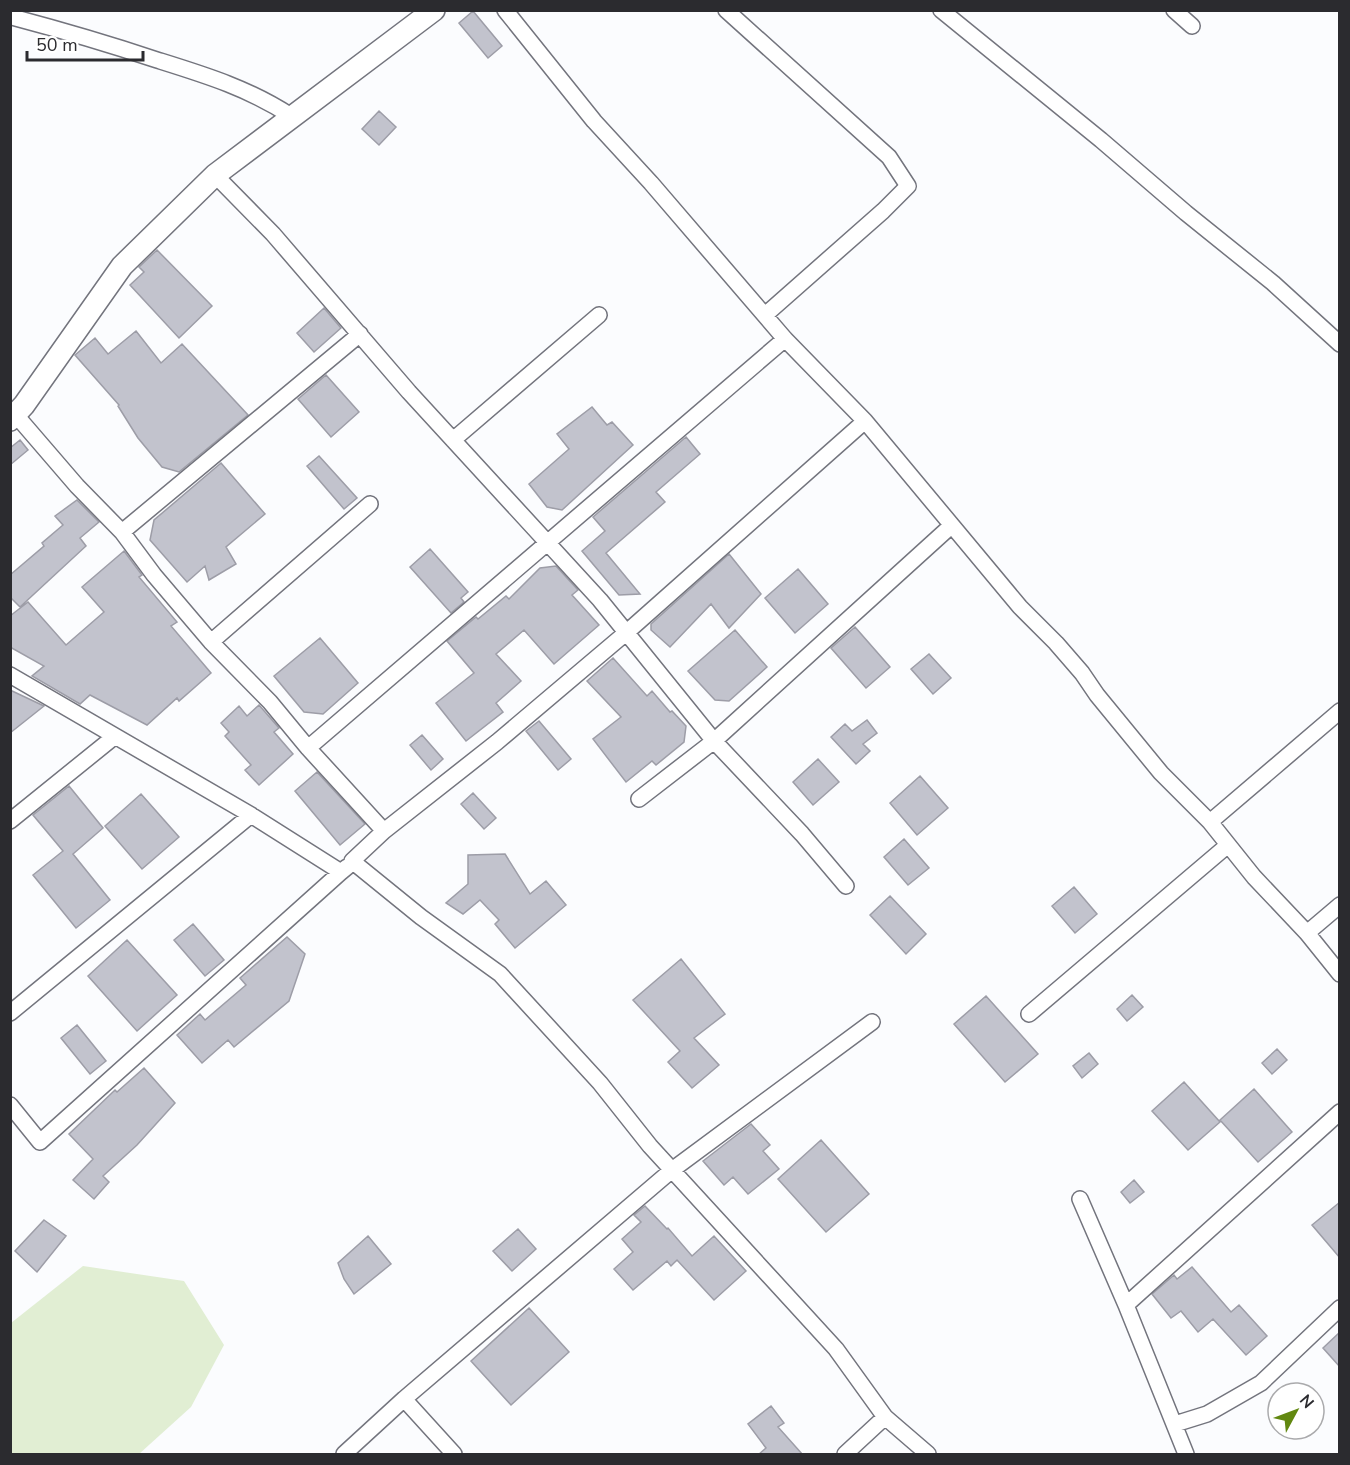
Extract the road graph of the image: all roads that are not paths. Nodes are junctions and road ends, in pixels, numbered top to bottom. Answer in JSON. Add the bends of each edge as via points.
{"nodes":[{"id":1,"x":434,"y":10,"type":"edge"},
{"id":2,"x":505,"y":10,"type":"edge"},
{"id":3,"x":726,"y":10,"type":"edge"},
{"id":4,"x":941,"y":10,"type":"edge"},
{"id":5,"x":1174,"y":10,"type":"edge"},
{"id":6,"x":14,"y":15,"type":"edge"},
{"id":7,"x":1192,"y":26,"type":"dead end"},
{"id":8,"x":291,"y":116,"type":"junction"},
{"id":9,"x":215,"y":174,"type":"junction"},
{"id":10,"x":599,"y":315,"type":"dead end"},
{"id":11,"x":765,"y":315,"type":"junction"},
{"id":12,"x":360,"y":334,"type":"junction"},
{"id":13,"x":784,"y":339,"type":"junction"},
{"id":14,"x":1340,"y":344,"type":"edge"},
{"id":15,"x":13,"y":417,"type":"edge"},
{"id":16,"x":865,"y":421,"type":"junction"},
{"id":17,"x":453,"y":440,"type":"junction"},
{"id":18,"x":370,"y":504,"type":"dead end"},
{"id":19,"x":951,"y":526,"type":"junction"},
{"id":20,"x":122,"y":532,"type":"junction"},
{"id":21,"x":548,"y":542,"type":"junction"},
{"id":22,"x":627,"y":632,"type":"junction"},
{"id":23,"x":211,"y":642,"type":"junction"},
{"id":24,"x":10,"y":675,"type":"edge"},
{"id":25,"x":1340,"y":711,"type":"edge"},
{"id":26,"x":114,"y":736,"type":"junction"},
{"id":27,"x":714,"y":741,"type":"junction"},
{"id":28,"x":308,"y":748,"type":"junction"},
{"id":29,"x":639,"y":799,"type":"dead end"},
{"id":30,"x":251,"y":815,"type":"junction"},
{"id":31,"x":10,"y":820,"type":"edge"},
{"id":32,"x":1210,"y":822,"type":"junction"},
{"id":33,"x":384,"y":831,"type":"junction"},
{"id":34,"x":1228,"y":845,"type":"junction"},
{"id":35,"x":352,"y":861,"type":"junction"},
{"id":36,"x":341,"y":872,"type":"junction"},
{"id":37,"x":846,"y":886,"type":"dead end"},
{"id":38,"x":1340,"y":905,"type":"edge"},
{"id":39,"x":1308,"y":933,"type":"junction"},
{"id":40,"x":1340,"y":974,"type":"edge"},
{"id":41,"x":10,"y":1012,"type":"edge"},
{"id":42,"x":1029,"y":1014,"type":"dead end"},
{"id":43,"x":872,"y":1022,"type":"dead end"},
{"id":44,"x":10,"y":1105,"type":"edge"},
{"id":45,"x":1340,"y":1112,"type":"edge"},
{"id":46,"x":672,"y":1170,"type":"junction"},
{"id":47,"x":1080,"y":1199,"type":"dead end"},
{"id":48,"x":1126,"y":1305,"type":"junction"},
{"id":49,"x":1340,"y":1308,"type":"edge"},
{"id":50,"x":404,"y":1399,"type":"junction"},
{"id":51,"x":885,"y":1417,"type":"junction"},
{"id":52,"x":1175,"y":1424,"type":"junction"},
{"id":53,"x":344,"y":1455,"type":"edge"},
{"id":54,"x":454,"y":1455,"type":"edge"},
{"id":55,"x":845,"y":1455,"type":"edge"},
{"id":56,"x":928,"y":1455,"type":"edge"},
{"id":57,"x":1186,"y":1455,"type":"edge"}],
"edges":[{"from":1,"to":8,"type":"main road"},
{"from":2,"to":11,"type":"street","via":[[594,121]]},
{"from":3,"to":11,"type":"street","via":[[889,157],[908,186]]},
{"from":4,"to":14,"type":"street","via":[[1239,254]]},
{"from":5,"to":7,"type":"street"},
{"from":6,"to":8,"type":"street","via":[[238,87]]},
{"from":8,"to":9,"type":"main road"},
{"from":9,"to":12,"type":"street"},
{"from":9,"to":15,"type":"main road","via":[[122,266]]},
{"from":10,"to":17,"type":"street"},
{"from":11,"to":13,"type":"street"},
{"from":12,"to":17,"type":"street"},
{"from":12,"to":20,"type":"street"},
{"from":13,"to":16,"type":"street"},
{"from":13,"to":21,"type":"street"},
{"from":15,"to":20,"type":"street"},
{"from":16,"to":19,"type":"street"},
{"from":16,"to":22,"type":"street"},
{"from":17,"to":21,"type":"street"},
{"from":18,"to":23,"type":"street"},
{"from":19,"to":27,"type":"street"},
{"from":19,"to":32,"type":"street","via":[[1020,607],[1063,650],[1161,773]]},
{"from":20,"to":23,"type":"street"},
{"from":21,"to":22,"type":"street"},
{"from":21,"to":28,"type":"street"},
{"from":22,"to":27,"type":"street"},
{"from":22,"to":33,"type":"street"},
{"from":23,"to":28,"type":"street","via":[[270,702]]},
{"from":24,"to":26,"type":"street"},
{"from":25,"to":32,"type":"street"},
{"from":26,"to":30,"type":"street"},
{"from":26,"to":31,"type":"street"},
{"from":27,"to":29,"type":"street"},
{"from":27,"to":37,"type":"street"},
{"from":28,"to":33,"type":"street"},
{"from":30,"to":36,"type":"street"},
{"from":30,"to":41,"type":"street"},
{"from":32,"to":34,"type":"street"},
{"from":33,"to":35,"type":"street"},
{"from":34,"to":39,"type":"street"},
{"from":34,"to":42,"type":"street"},
{"from":35,"to":36,"type":"street"},
{"from":35,"to":46,"type":"street","via":[[500,974],[600,1083]]},
{"from":36,"to":44,"type":"street","via":[[40,1142]]},
{"from":38,"to":39,"type":"street"},
{"from":39,"to":40,"type":"street"},
{"from":43,"to":46,"type":"street"},
{"from":45,"to":48,"type":"street"},
{"from":46,"to":50,"type":"street"},
{"from":46,"to":51,"type":"street","via":[[836,1349]]},
{"from":47,"to":48,"type":"street"},
{"from":48,"to":52,"type":"street"},
{"from":49,"to":52,"type":"street","via":[[1261,1383],[1207,1414]]},
{"from":50,"to":53,"type":"street"},
{"from":50,"to":54,"type":"street"},
{"from":51,"to":55,"type":"street"},
{"from":51,"to":56,"type":"street"},
{"from":52,"to":57,"type":"street"}]}
